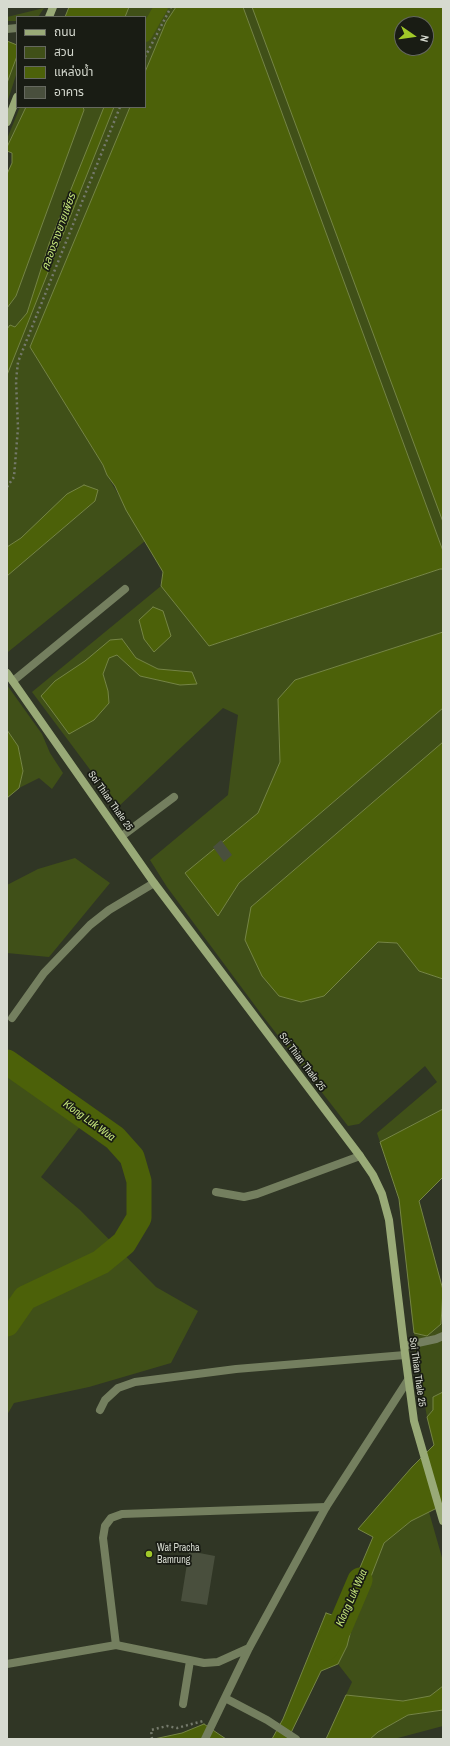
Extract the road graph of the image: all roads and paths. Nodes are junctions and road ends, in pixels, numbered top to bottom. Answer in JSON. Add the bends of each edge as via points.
{"nodes":[{"id":1,"x":171,"y":7,"type":"edge"},
{"id":2,"x":146,"y":55,"type":"edge"},
{"id":3,"x":16,"y":100,"type":"edge"},
{"id":4,"x":120,"y":108,"type":"edge"},
{"id":5,"x":7,"y":122,"type":"edge"},
{"id":6,"x":7,"y":487,"type":"edge"},
{"id":7,"x":126,"y":588,"type":"dead end"},
{"id":8,"x":7,"y":673,"type":"edge"},
{"id":9,"x":13,"y":681,"type":"junction"},
{"id":10,"x":174,"y":797,"type":"dead end"},
{"id":11,"x":122,"y":836,"type":"junction"},
{"id":12,"x":154,"y":883,"type":"junction"},
{"id":13,"x":12,"y":1018,"type":"dead end"},
{"id":14,"x":360,"y":1156,"type":"junction"},
{"id":15,"x":216,"y":1192,"type":"dead end"},
{"id":16,"x":443,"y":1336,"type":"edge"},
{"id":17,"x":404,"y":1346,"type":"junction"},
{"id":18,"x":405,"y":1356,"type":"junction"},
{"id":19,"x":408,"y":1380,"type":"junction"},
{"id":20,"x":100,"y":1410,"type":"dead end"},
{"id":21,"x":326,"y":1507,"type":"junction"},
{"id":22,"x":443,"y":1521,"type":"edge"},
{"id":23,"x":116,"y":1645,"type":"junction"},
{"id":24,"x":249,"y":1648,"type":"junction"},
{"id":25,"x":190,"y":1661,"type":"junction"},
{"id":26,"x":7,"y":1664,"type":"edge"},
{"id":27,"x":226,"y":1698,"type":"junction"},
{"id":28,"x":184,"y":1704,"type":"dead end"},
{"id":29,"x":217,"y":1717,"type":"junction"},
{"id":30,"x":152,"y":1738,"type":"edge"},
{"id":31,"x":205,"y":1739,"type":"edge"},
{"id":32,"x":296,"y":1739,"type":"edge"}],
"edges":[{"from":1,"to":2,"type":"path"},
{"from":3,"to":5,"type":"street"},
{"from":4,"to":6,"type":"path","via":[[18,362],[18,428],[14,477]]},
{"from":7,"to":9,"type":"street"},
{"from":8,"to":9,"type":"street","name":"Soi Thian Thale 25"},
{"from":9,"to":11,"type":"street","name":"Soi Thian Thale 25"},
{"from":10,"to":11,"type":"street"},
{"from":11,"to":12,"type":"street","name":"Soi Thian Thale 25"},
{"from":12,"to":13,"type":"street","via":[[109,910],[90,925],[44,973]]},
{"from":12,"to":14,"type":"street","name":"Soi Thian Thale 25"},
{"from":14,"to":15,"type":"street","via":[[257,1194],[244,1196]]},
{"from":14,"to":17,"type":"street","name":"Soi Thian Thale 25","via":[[382,1194],[389,1220]]},
{"from":16,"to":17,"type":"street"},
{"from":17,"to":18,"type":"street","name":"Soi Thian Thale 25"},
{"from":18,"to":19,"type":"street","name":"Soi Thian Thale 25"},
{"from":18,"to":20,"type":"street","via":[[236,1369],[135,1382],[118,1388],[105,1400]]},
{"from":19,"to":21,"type":"street"},
{"from":19,"to":22,"type":"street","name":"Soi Thian Thale 25","via":[[414,1421]]},
{"from":21,"to":23,"type":"street","via":[[122,1514],[111,1518],[105,1526],[103,1538]]},
{"from":21,"to":24,"type":"street"},
{"from":23,"to":25,"type":"street"},
{"from":23,"to":26,"type":"street"},
{"from":24,"to":25,"type":"street","via":[[218,1662]]},
{"from":24,"to":27,"type":"street"},
{"from":25,"to":28,"type":"street"},
{"from":27,"to":29,"type":"street"},
{"from":27,"to":32,"type":"street"},
{"from":29,"to":30,"type":"path","via":[[177,1728],[167,1726],[151,1730]]},
{"from":29,"to":31,"type":"street"}]}
